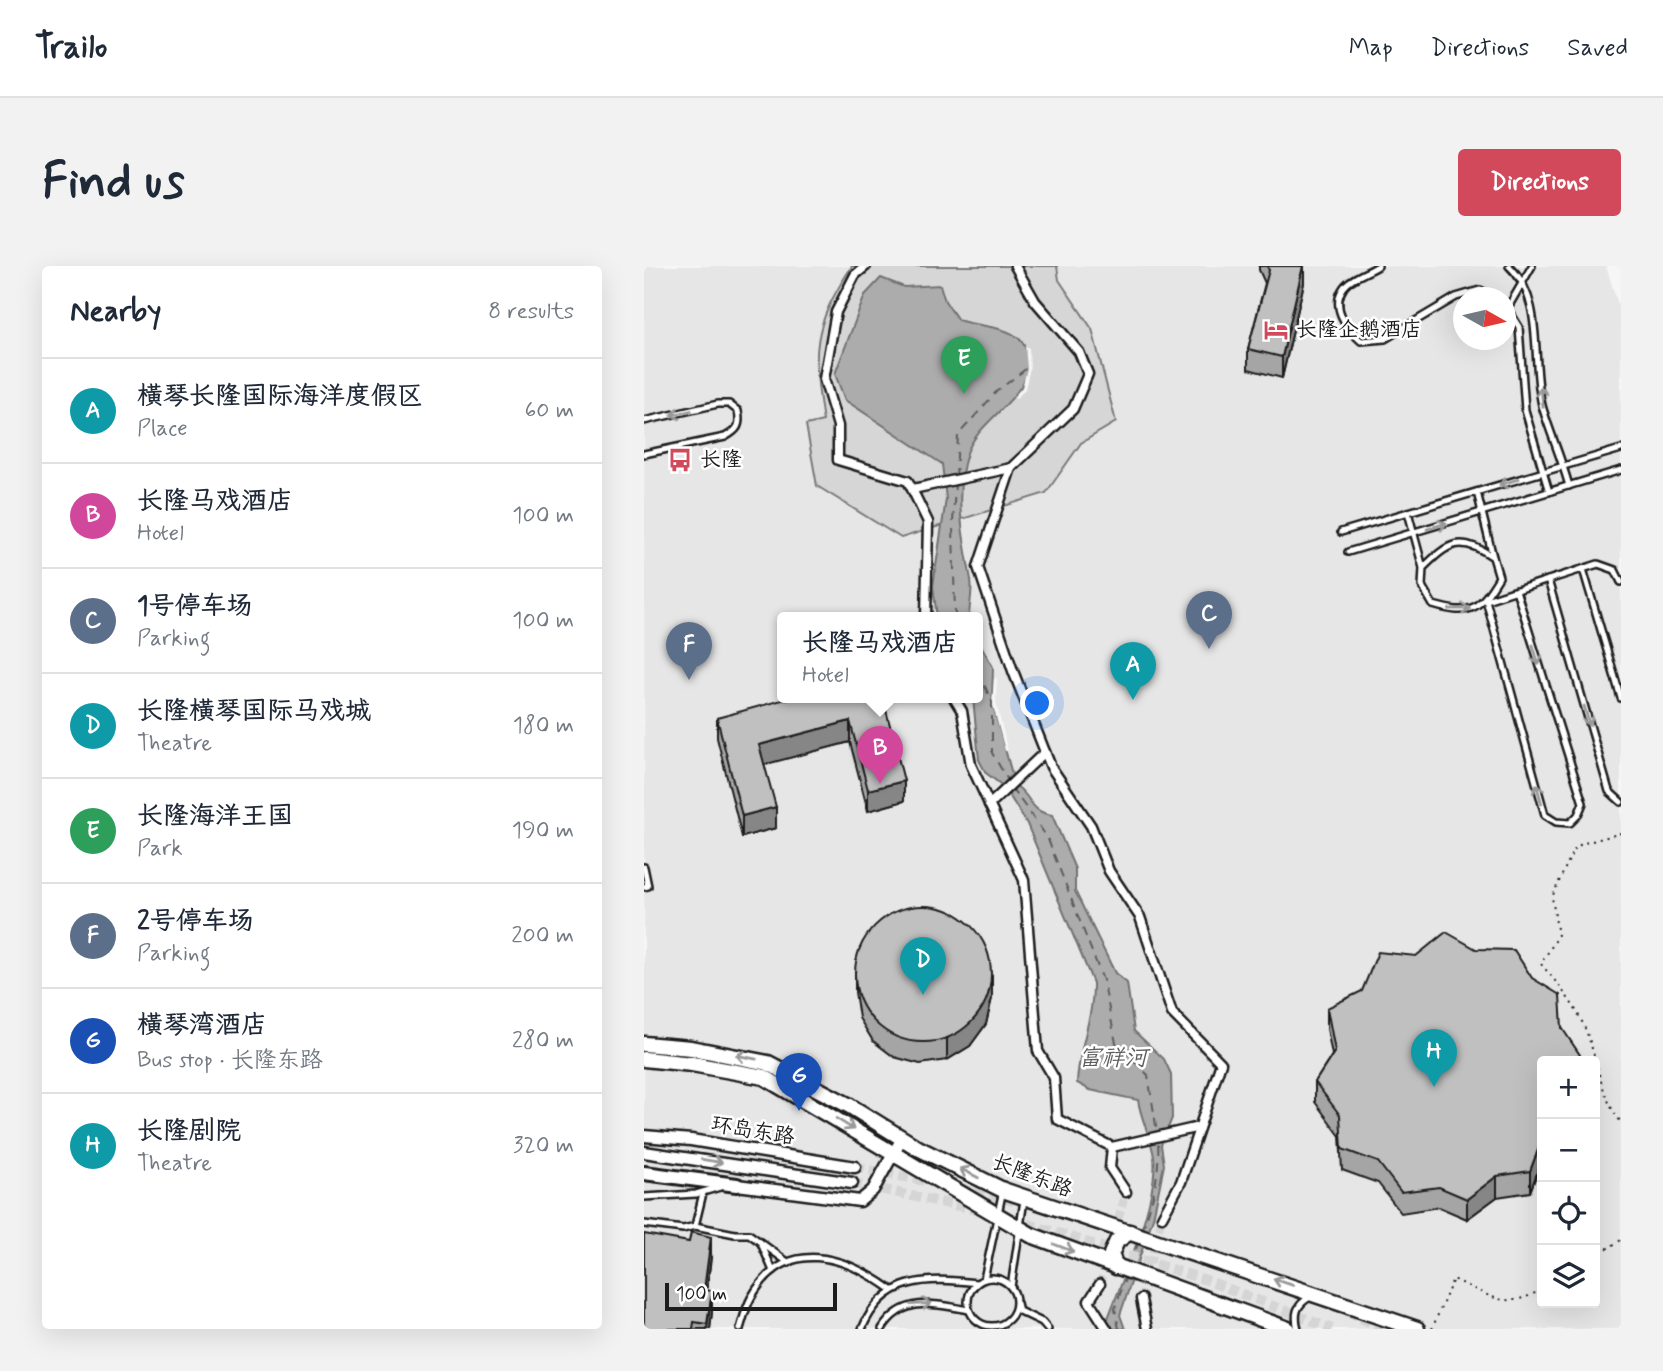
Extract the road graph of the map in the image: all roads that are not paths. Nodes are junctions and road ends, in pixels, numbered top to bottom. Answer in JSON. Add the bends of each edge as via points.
{"nodes":[{"id":1,"x":866,"y":266,"type":"edge"},
{"id":2,"x":1015,"y":266,"type":"edge"},
{"id":3,"x":1378,"y":266,"type":"edge"},
{"id":4,"x":1509,"y":266,"type":"edge"},
{"id":5,"x":1532,"y":266,"type":"edge"},
{"id":6,"x":1523,"y":279,"type":"junction"},
{"id":7,"x":1516,"y":291,"type":"edge"},
{"id":8,"x":1453,"y":299,"type":"edge"},
{"id":9,"x":1516,"y":322,"type":"edge"},
{"id":10,"x":644,"y":421,"type":"edge"},
{"id":11,"x":1621,"y":449,"type":"edge"},
{"id":12,"x":644,"y":454,"type":"edge"},
{"id":13,"x":1564,"y":466,"type":"junction"},
{"id":14,"x":1011,"y":468,"type":"junction"},
{"id":15,"x":1621,"y":470,"type":"edge"},
{"id":16,"x":1542,"y":472,"type":"junction"},
{"id":17,"x":1569,"y":486,"type":"junction"},
{"id":18,"x":913,"y":489,"type":"junction"},
{"id":19,"x":1477,"y":492,"type":"junction"},
{"id":20,"x":1549,"y":492,"type":"junction"},
{"id":21,"x":1408,"y":512,"type":"junction"},
{"id":22,"x":1483,"y":512,"type":"junction"},
{"id":23,"x":1340,"y":532,"type":"dead end"},
{"id":24,"x":1414,"y":533,"type":"junction"},
{"id":25,"x":1348,"y":552,"type":"dead end"},
{"id":26,"x":1493,"y":557,"type":"junction"},
{"id":27,"x":1423,"y":568,"type":"junction"},
{"id":28,"x":1583,"y":569,"type":"junction"},
{"id":29,"x":1548,"y":580,"type":"junction"},
{"id":30,"x":1621,"y":582,"type":"edge"},
{"id":31,"x":1516,"y":590,"type":"junction"},
{"id":32,"x":1486,"y":600,"type":"junction"},
{"id":33,"x":926,"y":612,"type":"edge"},
{"id":34,"x":1621,"y":698,"type":"edge"},
{"id":35,"x":957,"y":703,"type":"edge"},
{"id":36,"x":1045,"y":752,"type":"junction"},
{"id":37,"x":1621,"y":802,"type":"edge"},
{"id":38,"x":989,"y":805,"type":"junction"},
{"id":39,"x":644,"y":867,"type":"edge"},
{"id":40,"x":644,"y":887,"type":"edge"},
{"id":41,"x":644,"y":1044,"type":"edge"},
{"id":42,"x":644,"y":1059,"type":"edge"},
{"id":43,"x":1199,"y":1127,"type":"junction"},
{"id":44,"x":644,"y":1136,"type":"edge"},
{"id":45,"x":902,"y":1138,"type":"junction"},
{"id":46,"x":1112,"y":1147,"type":"junction"},
{"id":47,"x":644,"y":1152,"type":"edge"},
{"id":48,"x":894,"y":1155,"type":"junction"},
{"id":49,"x":855,"y":1167,"type":"tunnel mouth"},
{"id":50,"x":644,"y":1173,"type":"edge"},
{"id":51,"x":852,"y":1183,"type":"tunnel mouth"},
{"id":52,"x":737,"y":1185,"type":"junction"},
{"id":53,"x":1003,"y":1191,"type":"junction"},
{"id":54,"x":1126,"y":1192,"type":"tunnel mouth"},
{"id":55,"x":703,"y":1193,"type":"junction"},
{"id":56,"x":644,"y":1197,"type":"edge"},
{"id":57,"x":1024,"y":1199,"type":"junction"},
{"id":58,"x":996,"y":1214,"type":"junction"},
{"id":59,"x":1162,"y":1217,"type":"tunnel mouth"},
{"id":60,"x":644,"y":1224,"type":"edge"},
{"id":61,"x":695,"y":1226,"type":"junction"},
{"id":62,"x":1020,"y":1229,"type":"junction"},
{"id":63,"x":1129,"y":1232,"type":"junction"},
{"id":64,"x":760,"y":1240,"type":"junction"},
{"id":65,"x":789,"y":1263,"type":"junction"},
{"id":66,"x":1116,"y":1267,"type":"junction"},
{"id":67,"x":773,"y":1271,"type":"junction"},
{"id":68,"x":984,"y":1279,"type":"junction"},
{"id":69,"x":977,"y":1283,"type":"junction"},
{"id":70,"x":1100,"y":1284,"type":"tunnel mouth"},
{"id":71,"x":1011,"y":1287,"type":"junction"},
{"id":72,"x":892,"y":1290,"type":"junction"},
{"id":73,"x":1141,"y":1299,"type":"tunnel mouth"},
{"id":74,"x":1337,"y":1301,"type":"junction"},
{"id":75,"x":1017,"y":1303,"type":"junction"},
{"id":76,"x":969,"y":1310,"type":"junction"},
{"id":77,"x":740,"y":1329,"type":"edge"},
{"id":78,"x":862,"y":1329,"type":"edge"},
{"id":79,"x":882,"y":1329,"type":"edge"},
{"id":80,"x":1048,"y":1329,"type":"edge"},
{"id":81,"x":1107,"y":1329,"type":"edge"},
{"id":82,"x":1147,"y":1329,"type":"edge"},
{"id":83,"x":1288,"y":1329,"type":"edge"},
{"id":84,"x":1298,"y":1329,"type":"edge"},
{"id":85,"x":1417,"y":1329,"type":"edge"}],
"edges":[{"from":1,"to":18,"type":"street","via":[[855,275],[836,312],[824,379],[838,426],[838,460],[908,481]]},
{"from":2,"to":14,"type":"street","via":[[1035,301],[1079,352],[1088,374],[1073,409]]},
{"from":3,"to":8,"type":"lane","via":[[1345,285],[1338,301],[1345,327],[1360,341],[1385,339]]},
{"from":4,"to":6,"type":"lane"},
{"from":5,"to":6,"type":"lane"},
{"from":6,"to":7,"type":"lane"},
{"from":13,"to":6,"type":"lane","one_way":true,"via":[[1542,406]]},
{"from":9,"to":16,"type":"lane","via":[[1525,410]]},
{"from":12,"to":10,"type":"lane","one_way":true,"via":[[725,437],[736,432],[740,422],[738,411],[729,404]]},
{"from":11,"to":13,"type":"lane"},
{"from":13,"to":16,"type":"lane"},
{"from":13,"to":17,"type":"lane"},
{"from":14,"to":18,"type":"street"},
{"from":14,"to":36,"type":"street","via":[[978,567]]},
{"from":15,"to":17,"type":"lane"},
{"from":16,"to":19,"type":"lane","one_way":true},
{"from":16,"to":20,"type":"lane"},
{"from":17,"to":20,"type":"lane"},
{"from":18,"to":33,"type":"street","via":[[928,522]]},
{"from":19,"to":21,"type":"lane"},
{"from":19,"to":22,"type":"lane"},
{"from":20,"to":22,"type":"lane"},
{"from":21,"to":23,"type":"lane"},
{"from":21,"to":24,"type":"lane"},
{"from":24,"to":22,"type":"lane","one_way":true},
{"from":22,"to":26,"type":"lane"},
{"from":24,"to":25,"type":"lane"},
{"from":24,"to":27,"type":"lane"},
{"from":26,"to":27,"type":"lane","via":[[1476,545],[1457,542]]},
{"from":26,"to":32,"type":"lane","via":[[1499,577]]},
{"from":27,"to":32,"type":"lane","one_way":true,"via":[[1422,586],[1433,605],[1453,611],[1476,608]]},
{"from":28,"to":29,"type":"lane"},
{"from":28,"to":30,"type":"lane","via":[[1598,564],[1615,570]]},
{"from":28,"to":34,"type":"lane"},
{"from":29,"to":31,"type":"lane"},
{"from":29,"to":37,"type":"lane","one_way":true,"via":[[1609,791]]},
{"from":31,"to":32,"type":"lane"},
{"from":31,"to":32,"type":"lane","one_way":true,"via":[[1583,803],[1570,823],[1545,815]]},
{"from":35,"to":38,"type":"street","via":[[971,765]]},
{"from":36,"to":38,"type":"street"},
{"from":36,"to":43,"type":"street","via":[[1091,826],[1109,871],[1140,917],[1172,1013],[1222,1063]]},
{"from":38,"to":46,"type":"street","via":[[1024,880],[1038,1051],[1054,1078],[1057,1119]]},
{"from":39,"to":40,"type":"lane","via":[[648,886]]},
{"from":45,"to":41,"type":"main road","name":"长隆东路","one_way":true,"via":[[768,1063]]},
{"from":42,"to":48,"type":"main road","one_way":true,"via":[[764,1077]]},
{"from":43,"to":46,"type":"street"},
{"from":43,"to":59,"type":"street","via":[[1181,1182]]},
{"from":44,"to":49,"type":"street","name":"环岛东路"},
{"from":45,"to":48,"type":"street"},
{"from":53,"to":45,"type":"main road","name":"长隆东路","one_way":true},
{"from":46,"to":54,"type":"street","via":[[1110,1168]]},
{"from":47,"to":51,"type":"street","name":"环岛东路","one_way":true},
{"from":48,"to":52,"type":"street","via":[[867,1197],[854,1203]]},
{"from":48,"to":58,"type":"main road"},
{"from":50,"to":52,"type":"street"},
{"from":52,"to":55,"type":"lane"},
{"from":53,"to":57,"type":"main road","name":"长隆东路"},
{"from":53,"to":58,"type":"lane"},
{"from":55,"to":56,"type":"lane"},
{"from":55,"to":61,"type":"lane"},
{"from":57,"to":62,"type":"lane"},
{"from":57,"to":63,"type":"main road","name":"长隆东路"},
{"from":58,"to":62,"type":"main road"},
{"from":58,"to":68,"type":"lane"},
{"from":60,"to":61,"type":"lane"},
{"from":61,"to":64,"type":"lane","via":[[749,1234]]},
{"from":62,"to":66,"type":"main road","one_way":true},
{"from":62,"to":71,"type":"lane"},
{"from":63,"to":66,"type":"main road","via":[[1117,1241],[1111,1254]]},
{"from":74,"to":63,"type":"main road","name":"长隆东路","one_way":true},
{"from":64,"to":65,"type":"lane"},
{"from":64,"to":67,"type":"lane"},
{"from":65,"to":67,"type":"lane"},
{"from":65,"to":72,"type":"lane","via":[[820,1256],[843,1261]]},
{"from":66,"to":83,"type":"main road"},
{"from":67,"to":77,"type":"lane","via":[[751,1298]]},
{"from":68,"to":69,"type":"lane"},
{"from":68,"to":71,"type":"lane","via":[[999,1279]]},
{"from":69,"to":72,"type":"lane","via":[[919,1281]]},
{"from":69,"to":76,"type":"lane","via":[[969,1295]]},
{"from":70,"to":81,"type":"street","via":[[1089,1301]]},
{"from":71,"to":75,"type":"lane"},
{"from":72,"to":78,"type":"lane","via":[[870,1311]]},
{"from":73,"to":82,"type":"street"},
{"from":74,"to":84,"type":"lane","via":[[1313,1296],[1300,1302],[1294,1315]]},
{"from":74,"to":85,"type":"main road","name":"长隆东路"},
{"from":75,"to":76,"type":"lane","via":[[1010,1318],[996,1326],[980,1323]]},
{"from":75,"to":80,"type":"lane","via":[[1019,1311]]},
{"from":79,"to":76,"type":"lane","one_way":true,"via":[[890,1316],[911,1303]]}]}
